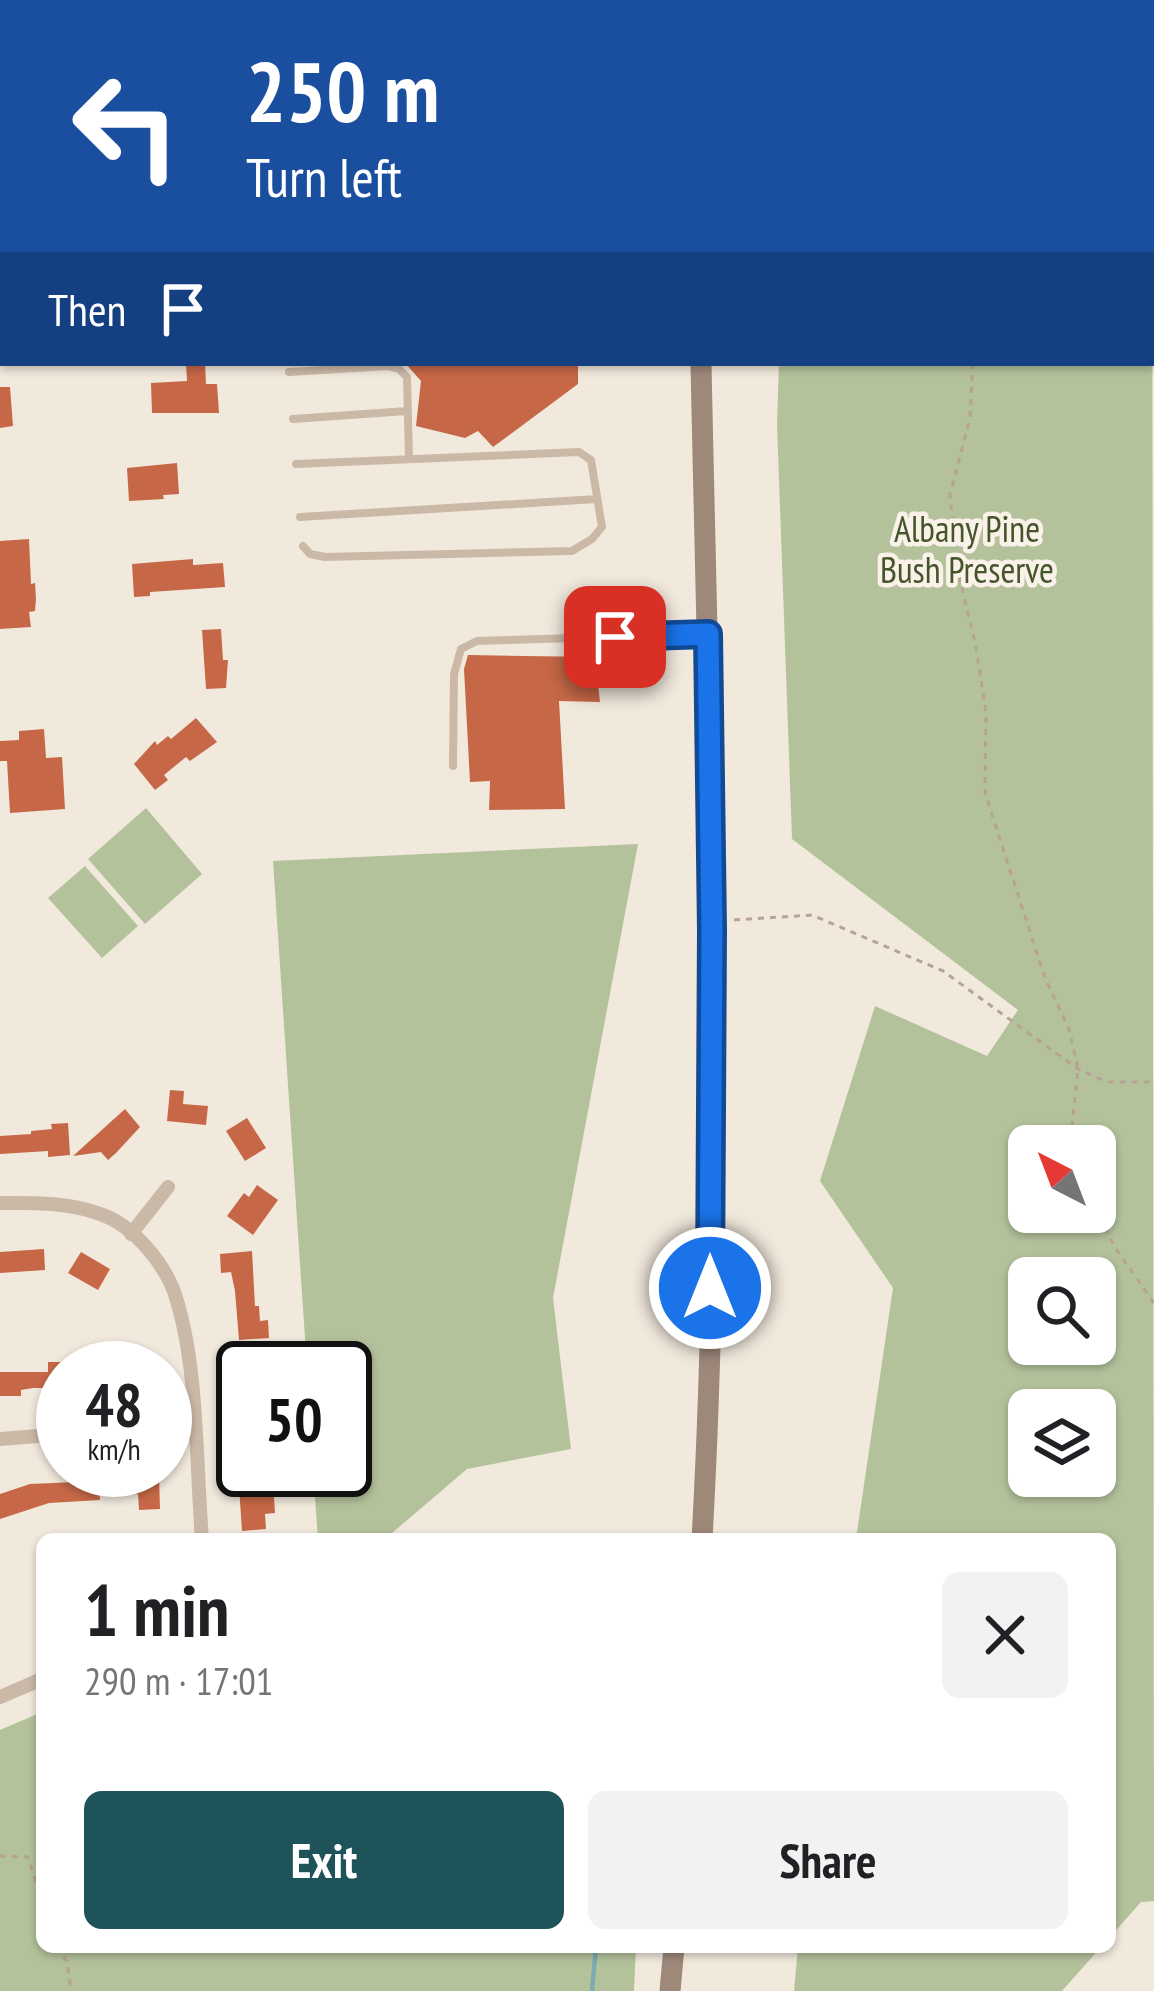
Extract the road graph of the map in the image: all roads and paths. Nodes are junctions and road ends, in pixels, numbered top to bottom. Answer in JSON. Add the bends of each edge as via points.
{"nodes":[{"id":1,"x":701,"y":366,"type":"edge"},
{"id":2,"x":973,"y":366,"type":"edge"},
{"id":3,"x":289,"y":372,"type":"dead end"},
{"id":4,"x":406,"y":411,"type":"junction"},
{"id":5,"x":293,"y":419,"type":"dead end"},
{"id":6,"x":409,"y":459,"type":"junction"},
{"id":7,"x":296,"y":464,"type":"dead end"},
{"id":8,"x":597,"y":499,"type":"junction"},
{"id":9,"x":300,"y":517,"type":"dead end"},
{"id":10,"x":303,"y":546,"type":"dead end"},
{"id":11,"x":708,"y":634,"type":"junction"},
{"id":12,"x":453,"y":766,"type":"dead end"},
{"id":13,"x":712,"y":921,"type":"junction"},
{"id":14,"x":1078,"y":1070,"type":"junction"},
{"id":15,"x":1154,"y":1082,"type":"edge"},
{"id":16,"x":1072,"y":1125,"type":"edge"},
{"id":17,"x":168,"y":1187,"type":"dead end"},
{"id":18,"x":0,"y":1203,"type":"edge"},
{"id":19,"x":1108,"y":1233,"type":"edge"},
{"id":20,"x":131,"y":1234,"type":"junction"},
{"id":21,"x":1154,"y":1303,"type":"edge"},
{"id":22,"x":193,"y":1424,"type":"joint"},
{"id":23,"x":36,"y":1436,"type":"edge"},
{"id":24,"x":0,"y":1439,"type":"edge"},
{"id":25,"x":202,"y":1533,"type":"edge"},
{"id":26,"x":702,"y":1533,"type":"edge"},
{"id":27,"x":36,"y":1682,"type":"edge"},
{"id":28,"x":0,"y":1697,"type":"edge"},
{"id":29,"x":0,"y":1856,"type":"edge"},
{"id":30,"x":36,"y":1884,"type":"edge"},
{"id":31,"x":61,"y":1953,"type":"edge"},
{"id":32,"x":673,"y":1953,"type":"edge"},
{"id":33,"x":71,"y":1991,"type":"edge"},
{"id":34,"x":670,"y":1991,"type":"edge"}],
"edges":[{"from":1,"to":11,"type":"main road"},
{"from":2,"to":14,"type":"path","via":[[970,418],[950,495],[986,712],[985,793]]},
{"from":3,"to":4,"type":"lane","via":[[399,369],[407,377]]},
{"from":4,"to":5,"type":"lane"},
{"from":4,"to":6,"type":"lane"},
{"from":6,"to":7,"type":"lane"},
{"from":6,"to":8,"type":"lane","via":[[579,452],[591,460]]},
{"from":8,"to":9,"type":"lane"},
{"from":8,"to":10,"type":"lane","via":[[602,527],[572,551],[325,557]]},
{"from":11,"to":12,"type":"lane","via":[[477,641],[461,649]]},
{"from":11,"to":13,"type":"main road"},
{"from":13,"to":14,"type":"path","via":[[812,915],[944,971]]},
{"from":13,"to":26,"type":"main road"},
{"from":14,"to":15,"type":"path","via":[[1107,1082]]},
{"from":14,"to":16,"type":"path"},
{"from":17,"to":20,"type":"street"},
{"from":18,"to":20,"type":"street","via":[[54,1202],[102,1214]]},
{"from":19,"to":21,"type":"path"},
{"from":20,"to":22,"type":"street","via":[[166,1272],[177,1299]]},
{"from":22,"to":25,"type":"street"},
{"from":23,"to":24,"type":"street"},
{"from":27,"to":28,"type":"street"},
{"from":29,"to":30,"type":"path","via":[[28,1857]]},
{"from":31,"to":33,"type":"path"},
{"from":32,"to":34,"type":"main road"}]}
